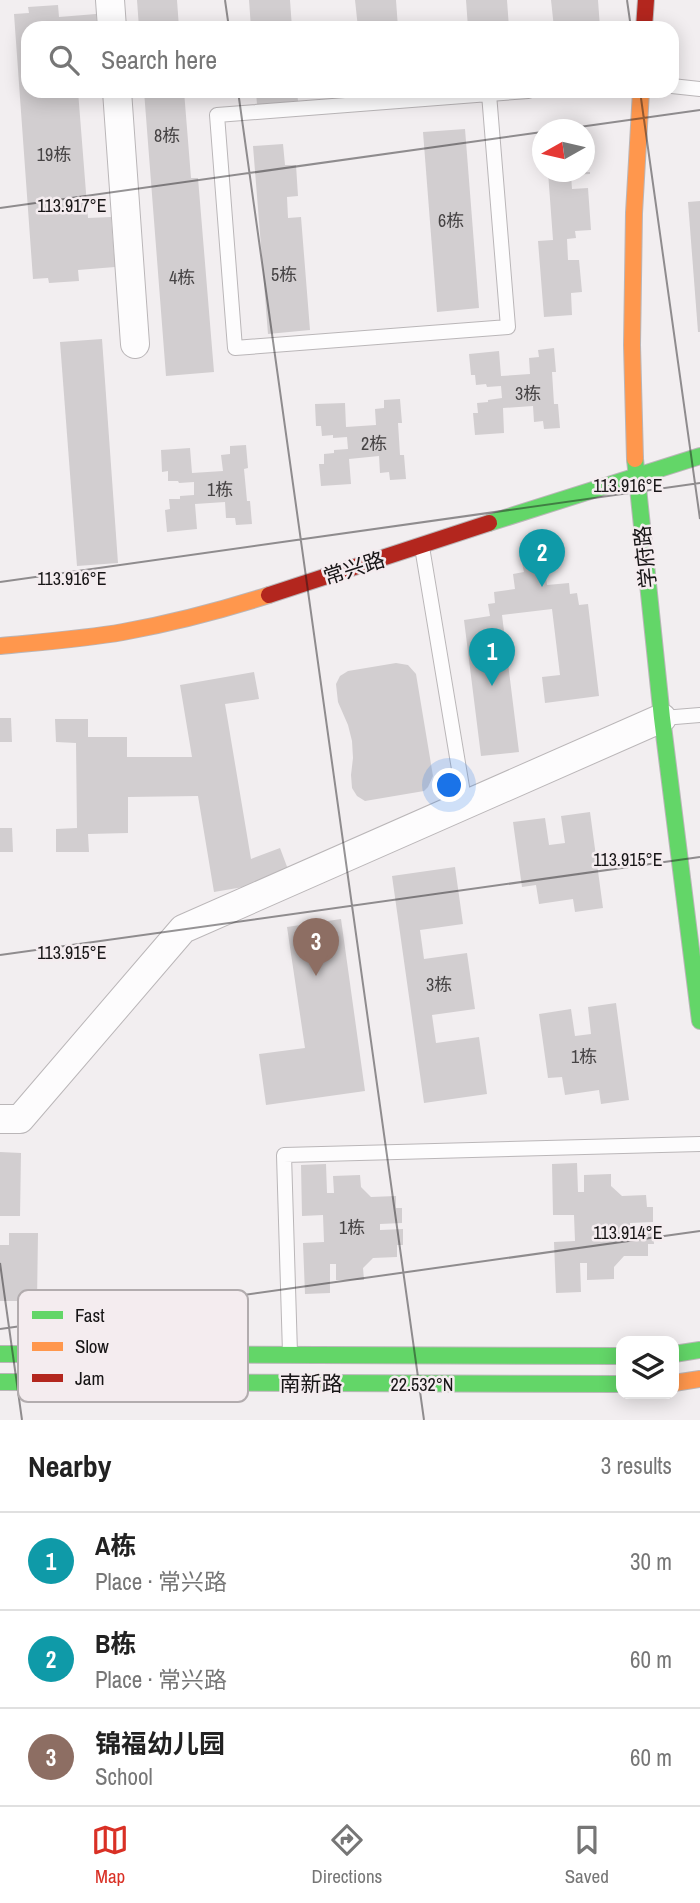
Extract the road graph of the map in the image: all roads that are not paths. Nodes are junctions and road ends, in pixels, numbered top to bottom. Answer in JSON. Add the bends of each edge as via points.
{"nodes":[{"id":1,"x":110,"y":0,"type":"edge"},
{"id":2,"x":646,"y":0,"type":"edge"},
{"id":3,"x":112,"y":21,"type":"edge"},
{"id":4,"x":644,"y":21,"type":"edge"},
{"id":5,"x":679,"y":87,"type":"edge"},
{"id":6,"x":700,"y":89,"type":"edge"},
{"id":7,"x":117,"y":98,"type":"edge"},
{"id":8,"x":437,"y":98,"type":"edge"},
{"id":9,"x":489,"y":98,"type":"edge"},
{"id":10,"x":640,"y":98,"type":"edge"},
{"id":11,"x":135,"y":344,"type":"dead end"},
{"id":12,"x":700,"y":456,"type":"edge"},
{"id":13,"x":636,"y":475,"type":"junction"},
{"id":14,"x":422,"y":546,"type":"junction"},
{"id":15,"x":0,"y":646,"type":"edge"},
{"id":16,"x":700,"y":715,"type":"edge"},
{"id":17,"x":662,"y":718,"type":"junction"},
{"id":18,"x":465,"y":805,"type":"junction"},
{"id":19,"x":700,"y":1021,"type":"edge"},
{"id":20,"x":0,"y":1119,"type":"edge"},
{"id":21,"x":700,"y":1144,"type":"edge"},
{"id":22,"x":700,"y":1350,"type":"edge"},
{"id":23,"x":679,"y":1353,"type":"edge"},
{"id":24,"x":0,"y":1354,"type":"edge"},
{"id":25,"x":18,"y":1354,"type":"edge"},
{"id":26,"x":248,"y":1355,"type":"edge"},
{"id":27,"x":290,"y":1355,"type":"junction"},
{"id":28,"x":616,"y":1356,"type":"edge"},
{"id":29,"x":700,"y":1379,"type":"edge"},
{"id":30,"x":0,"y":1382,"type":"edge"},
{"id":31,"x":18,"y":1382,"type":"edge"},
{"id":32,"x":679,"y":1382,"type":"edge"},
{"id":33,"x":248,"y":1383,"type":"edge"},
{"id":34,"x":616,"y":1384,"type":"edge"}],
"edges":[{"from":1,"to":3,"type":"street"},
{"from":2,"to":4,"type":"main road"},
{"from":5,"to":6,"type":"lane"},
{"from":7,"to":11,"type":"street"},
{"from":8,"to":9,"type":"lane","via":[[217,115],[236,348],[508,327]]},
{"from":10,"to":13,"type":"main road","name":"学府路","via":[[632,345]]},
{"from":12,"to":13,"type":"main road","name":"常兴路"},
{"from":13,"to":14,"type":"main road","name":"常兴路"},
{"from":13,"to":17,"type":"main road","name":"学府路"},
{"from":14,"to":15,"type":"main road","name":"常兴路","via":[[180,620],[124,632]]},
{"from":14,"to":18,"type":"lane"},
{"from":16,"to":17,"type":"lane"},
{"from":17,"to":18,"type":"street"},
{"from":17,"to":19,"type":"main road","name":"学府路"},
{"from":18,"to":20,"type":"street","via":[[183,929],[20,1119]]},
{"from":21,"to":27,"type":"lane","via":[[284,1156]]},
{"from":22,"to":23,"type":"main road"},
{"from":24,"to":25,"type":"main road","name":"南新路"},
{"from":26,"to":27,"type":"main road","name":"南新路"},
{"from":27,"to":28,"type":"main road","name":"南新路"},
{"from":29,"to":32,"type":"main road"},
{"from":30,"to":31,"type":"main road","name":"南新路"},
{"from":33,"to":34,"type":"main road","name":"南新路"}]}
